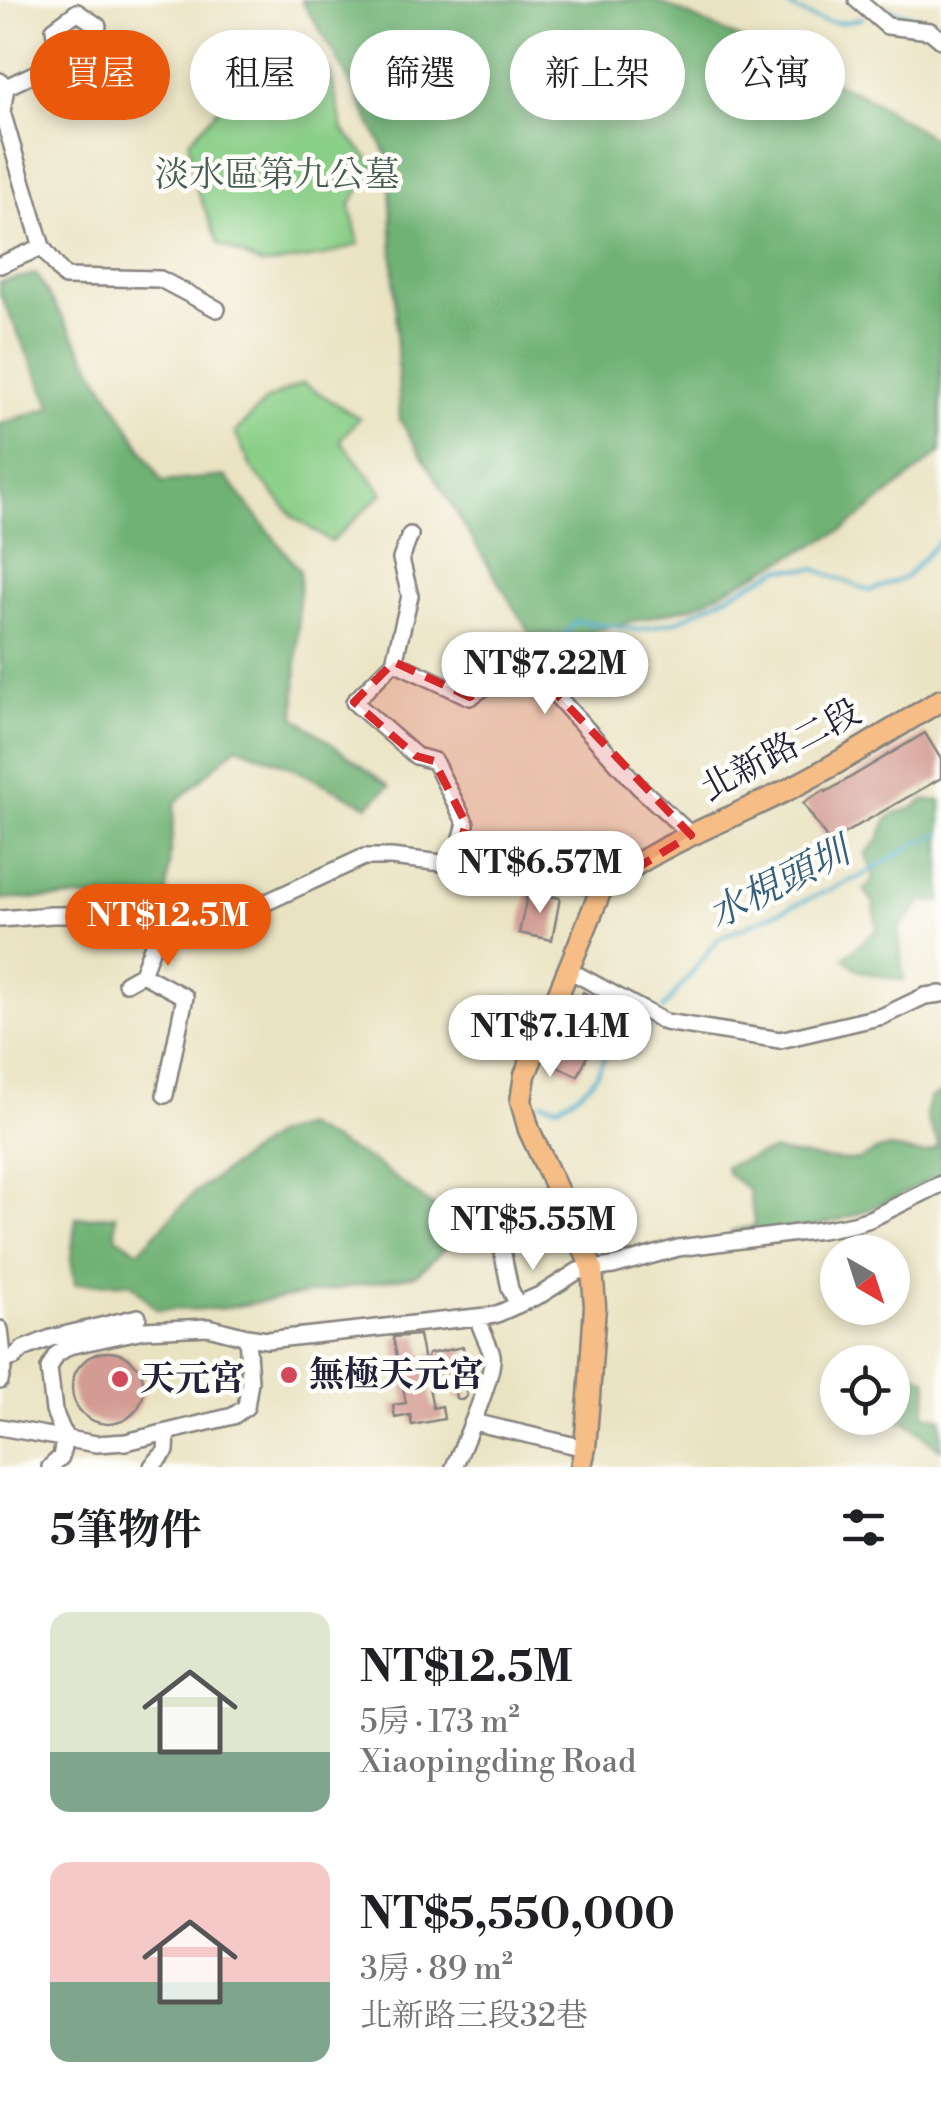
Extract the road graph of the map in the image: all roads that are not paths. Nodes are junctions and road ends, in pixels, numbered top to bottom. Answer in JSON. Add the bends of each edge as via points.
{"nodes":[{"id":1,"x":857,"y":0,"type":"edge"},
{"id":2,"x":75,"y":6,"type":"edge"},
{"id":3,"x":98,"y":26,"type":"dead end"},
{"id":4,"x":941,"y":40,"type":"edge"},
{"id":5,"x":3,"y":84,"type":"edge"},
{"id":6,"x":1,"y":112,"type":"edge"},
{"id":7,"x":42,"y":247,"type":"junction"},
{"id":8,"x":0,"y":265,"type":"edge"},
{"id":9,"x":217,"y":308,"type":"dead end"},
{"id":10,"x":410,"y":534,"type":"dead end"},
{"id":11,"x":394,"y":662,"type":"junction"},
{"id":12,"x":941,"y":700,"type":"edge"},
{"id":13,"x":691,"y":835,"type":"junction"},
{"id":14,"x":454,"y":864,"type":"junction"},
{"id":15,"x":601,"y":890,"type":"junction"},
{"id":16,"x":164,"y":916,"type":"junction"},
{"id":17,"x":0,"y":919,"type":"edge"},
{"id":18,"x":567,"y":969,"type":"junction"},
{"id":19,"x":142,"y":974,"type":"junction"},
{"id":20,"x":126,"y":983,"type":"dead end"},
{"id":21,"x":941,"y":994,"type":"edge"},
{"id":22,"x":165,"y":1095,"type":"dead end"},
{"id":23,"x":941,"y":1184,"type":"edge"},
{"id":24,"x":500,"y":1240,"type":"dead end"},
{"id":25,"x":592,"y":1269,"type":"junction"},
{"id":26,"x":518,"y":1305,"type":"junction"},
{"id":27,"x":138,"y":1317,"type":"dead end"},
{"id":28,"x":478,"y":1318,"type":"junction"},
{"id":29,"x":0,"y":1329,"type":"edge"},
{"id":30,"x":247,"y":1337,"type":"junction"},
{"id":31,"x":4,"y":1360,"type":"junction"},
{"id":32,"x":0,"y":1381,"type":"edge"},
{"id":33,"x":473,"y":1422,"type":"junction"},
{"id":34,"x":0,"y":1427,"type":"edge"},
{"id":35,"x":167,"y":1432,"type":"junction"},
{"id":36,"x":65,"y":1437,"type":"junction"},
{"id":37,"x":583,"y":1458,"type":"edge"},
{"id":38,"x":152,"y":1466,"type":"edge"},
{"id":39,"x":50,"y":1467,"type":"edge"},
{"id":40,"x":454,"y":1467,"type":"edge"}],
"edges":[{"from":1,"to":4,"type":"street","via":[[887,26],[930,30]]},
{"from":2,"to":3,"type":"street"},
{"from":2,"to":5,"type":"street","via":[[54,28],[59,62]]},
{"from":5,"to":6,"type":"street"},
{"from":6,"to":7,"type":"street"},
{"from":7,"to":8,"type":"street"},
{"from":7,"to":9,"type":"street","via":[[65,277],[160,279]]},
{"from":10,"to":11,"type":"street","via":[[401,559],[410,596]]},
{"from":11,"to":13,"type":"street","via":[[470,697],[525,661]]},
{"from":11,"to":14,"type":"street","via":[[354,702],[416,756],[434,761],[466,824]]},
{"from":12,"to":13,"type":"main road","name":"北新路二段","via":[[792,788]]},
{"from":13,"to":15,"type":"main road","name":"北新路二段"},
{"from":14,"to":15,"type":"street"},
{"from":14,"to":16,"type":"street","via":[[364,857],[242,911]]},
{"from":15,"to":18,"type":"main road"},
{"from":16,"to":17,"type":"street"},
{"from":16,"to":19,"type":"street"},
{"from":18,"to":21,"type":"street","via":[[665,1022],[780,1040],[883,1016]]},
{"from":18,"to":25,"type":"main road","via":[[525,1076],[522,1102]]},
{"from":19,"to":20,"type":"street"},
{"from":19,"to":22,"type":"street","via":[[184,997]]},
{"from":23,"to":25,"type":"street","via":[[854,1224],[678,1248]]},
{"from":24,"to":26,"type":"street"},
{"from":25,"to":26,"type":"street"},
{"from":25,"to":37,"type":"main road"},
{"from":26,"to":28,"type":"street"},
{"from":27,"to":31,"type":"street","via":[[51,1338]]},
{"from":28,"to":30,"type":"street"},
{"from":28,"to":33,"type":"street","via":[[492,1366]]},
{"from":29,"to":31,"type":"street"},
{"from":30,"to":35,"type":"street","via":[[246,1407]]},
{"from":30,"to":36,"type":"street","via":[[208,1326],[144,1330],[70,1346],[50,1368],[54,1411]]},
{"from":31,"to":32,"type":"street"},
{"from":33,"to":37,"type":"street"},
{"from":33,"to":40,"type":"street"},
{"from":34,"to":36,"type":"street"},
{"from":35,"to":36,"type":"street","via":[[96,1444]]},
{"from":35,"to":38,"type":"street","via":[[166,1451]]},
{"from":36,"to":39,"type":"street"}]}
